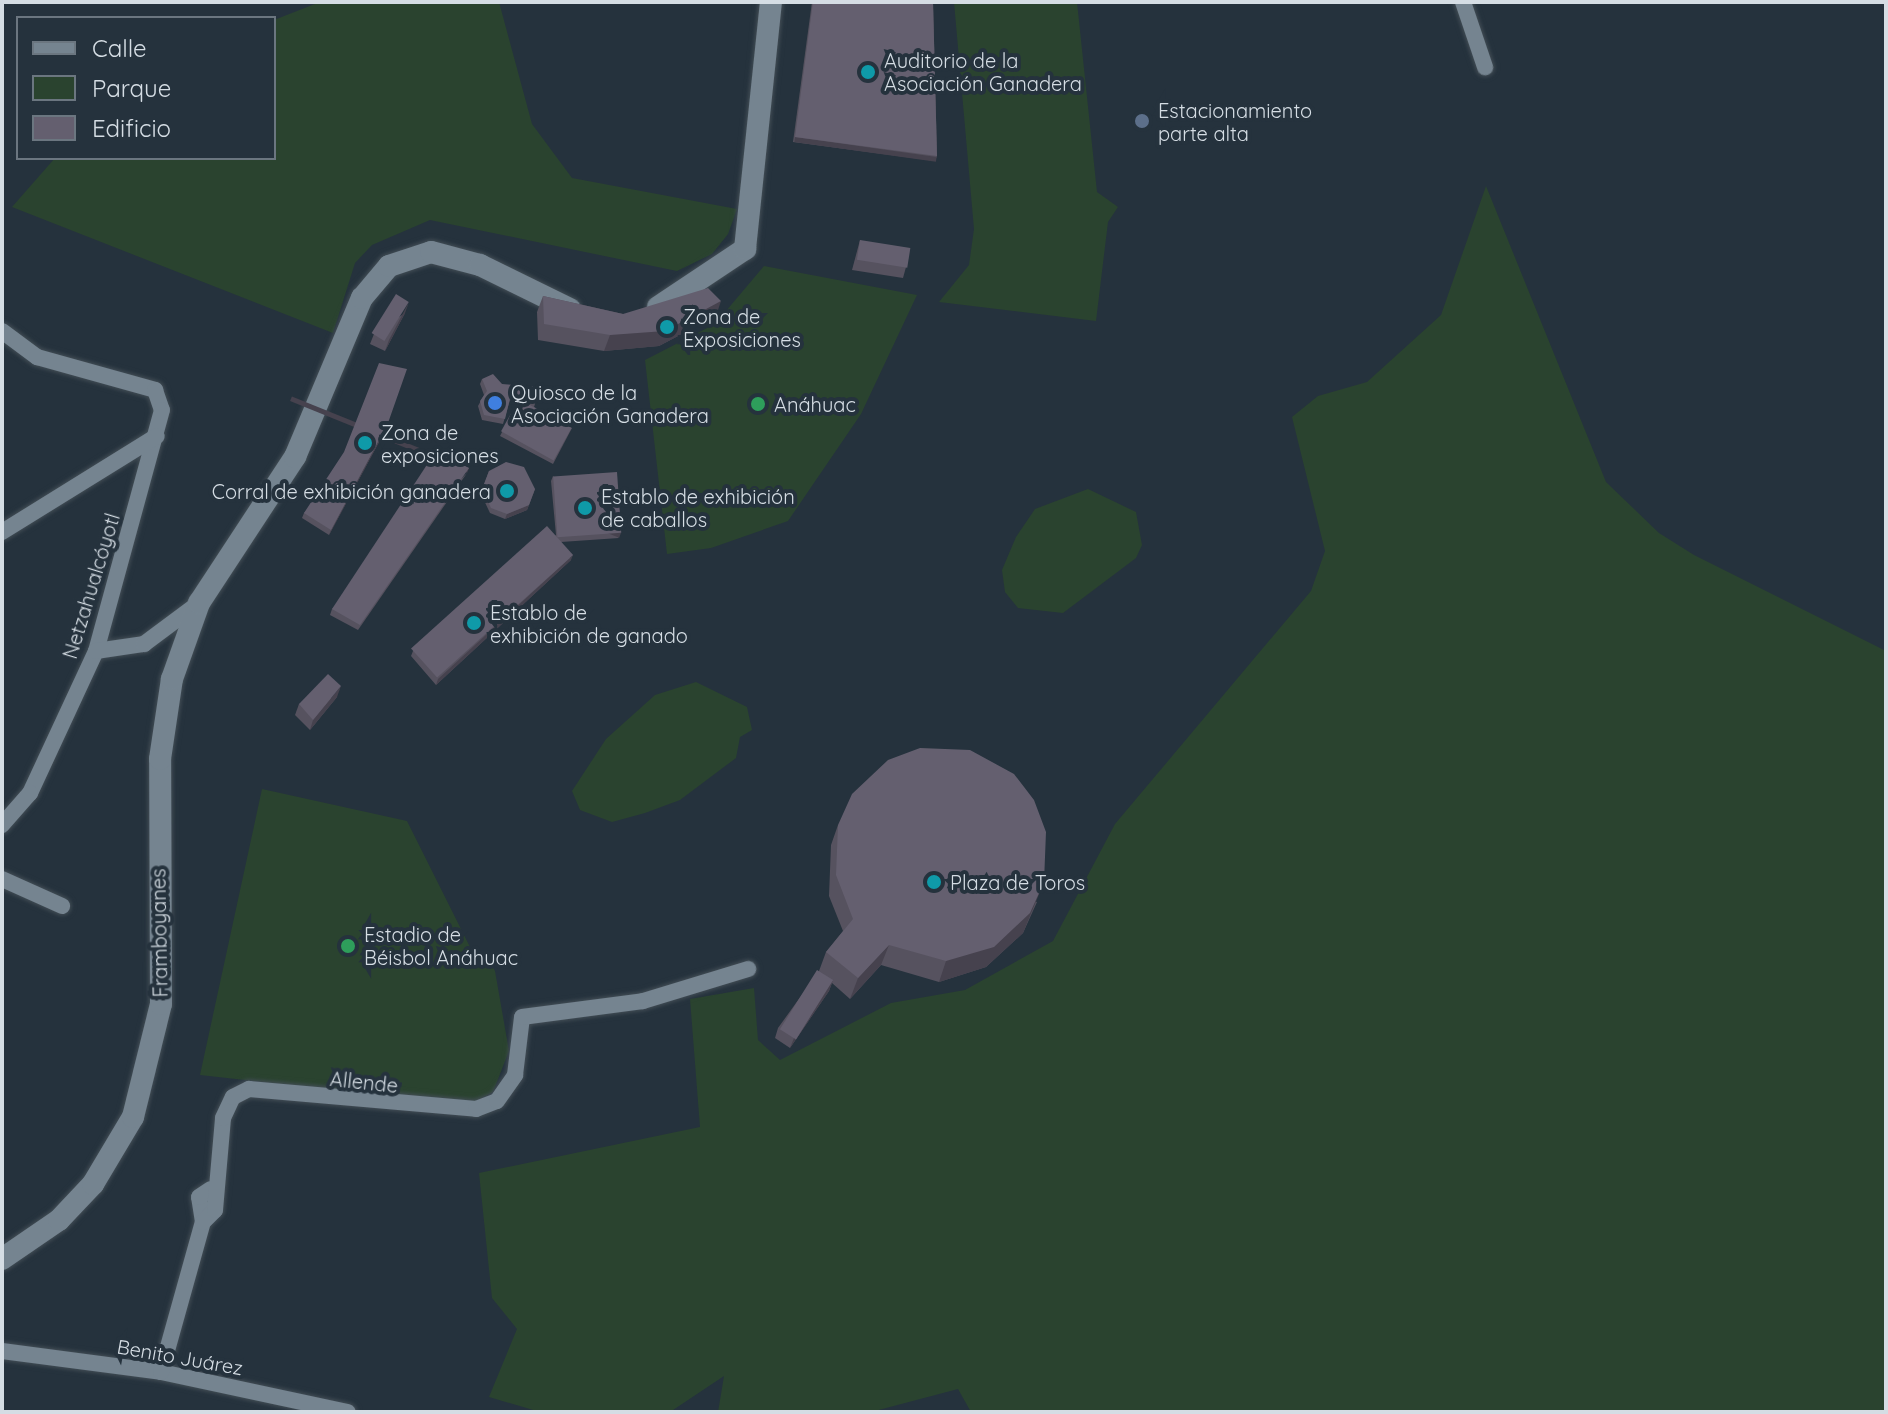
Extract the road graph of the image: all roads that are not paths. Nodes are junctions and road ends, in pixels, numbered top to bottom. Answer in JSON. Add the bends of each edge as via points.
{"nodes":[{"id":1,"x":771,"y":2,"type":"edge"},
{"id":2,"x":1463,"y":2,"type":"edge"},
{"id":3,"x":1485,"y":67,"type":"dead end"},
{"id":4,"x":633,"y":314,"type":"edge"},
{"id":5,"x":594,"y":315,"type":"edge"},
{"id":6,"x":2,"y":331,"type":"edge"},
{"id":7,"x":157,"y":436,"type":"junction"},
{"id":8,"x":2,"y":532,"type":"edge"},
{"id":9,"x":199,"y":603,"type":"junction"},
{"id":10,"x":96,"y":651,"type":"junction"},
{"id":11,"x":2,"y":825,"type":"edge"},
{"id":12,"x":2,"y":879,"type":"edge"},
{"id":13,"x":62,"y":906,"type":"dead end"},
{"id":14,"x":748,"y":969,"type":"dead end"},
{"id":15,"x":2,"y":1259,"type":"edge"},
{"id":16,"x":2,"y":1351,"type":"edge"},
{"id":17,"x":161,"y":1372,"type":"junction"},
{"id":18,"x":348,"y":1412,"type":"edge"}],
"edges":[{"from":1,"to":4,"type":"street","via":[[745,249],[684,296]]},
{"from":2,"to":3,"type":"street"},
{"from":5,"to":9,"type":"street","via":[[557,306],[445,254],[403,259],[376,275],[295,457]]},
{"from":6,"to":7,"type":"street","name":"Netzahualcóyotl","via":[[37,357],[155,390],[162,410]]},
{"from":7,"to":8,"type":"street"},
{"from":7,"to":10,"type":"street","name":"Netzahualcóyotl"},
{"from":9,"to":10,"type":"street","via":[[144,644]]},
{"from":9,"to":15,"type":"street","name":"Framboyanes","via":[[172,679],[162,736],[161,1004],[139,1098],[115,1156],[93,1184],[59,1220]]},
{"from":10,"to":11,"type":"street","name":"Netzahualcóyotl","via":[[30,793]]},
{"from":12,"to":13,"type":"street"},
{"from":14,"to":17,"type":"street","name":"Allende","via":[[643,1001],[522,1017],[515,1075],[497,1101],[476,1109],[249,1089],[233,1097],[211,1189],[215,1210],[203,1222]]},
{"from":16,"to":17,"type":"street","name":"Benito Juárez"},
{"from":17,"to":18,"type":"street","name":"Benito Juárez"}]}
